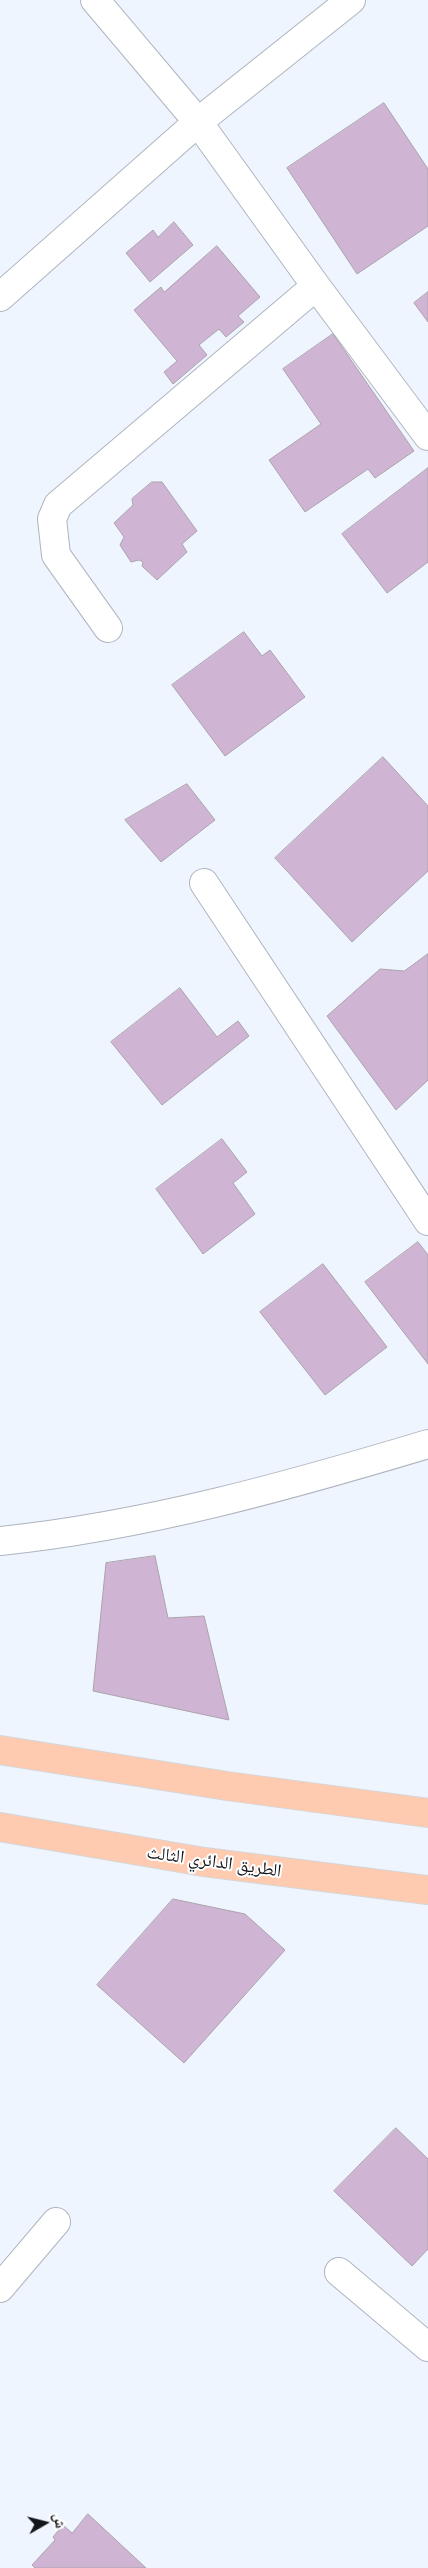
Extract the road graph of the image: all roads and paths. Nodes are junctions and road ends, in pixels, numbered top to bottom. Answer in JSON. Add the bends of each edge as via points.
{"nodes":[{"id":1,"x":95,"y":0,"type":"edge"},
{"id":2,"x":351,"y":0,"type":"edge"},
{"id":3,"x":198,"y":122,"type":"junction"},
{"id":4,"x":316,"y":286,"type":"junction"},
{"id":5,"x":0,"y":297,"type":"edge"},
{"id":6,"x":428,"y":436,"type":"edge"},
{"id":7,"x":108,"y":628,"type":"dead end"},
{"id":8,"x":204,"y":883,"type":"dead end"},
{"id":9,"x":428,"y":1221,"type":"edge"},
{"id":10,"x":428,"y":1444,"type":"edge"},
{"id":11,"x":0,"y":1541,"type":"edge"},
{"id":12,"x":0,"y":1750,"type":"edge"},
{"id":13,"x":428,"y":1813,"type":"edge"},
{"id":14,"x":0,"y":1827,"type":"edge"},
{"id":15,"x":428,"y":1890,"type":"edge"},
{"id":16,"x":56,"y":2222,"type":"dead end"},
{"id":17,"x":340,"y":2272,"type":"dead end"},
{"id":18,"x":0,"y":2288,"type":"edge"},
{"id":19,"x":428,"y":2347,"type":"edge"}],
"edges":[{"from":1,"to":3,"type":"street"},
{"from":2,"to":3,"type":"street"},
{"from":3,"to":4,"type":"street"},
{"from":3,"to":5,"type":"street"},
{"from":4,"to":6,"type":"street"},
{"from":4,"to":7,"type":"street","via":[[58,505],[52,519],[56,554]]},
{"from":8,"to":9,"type":"street"},
{"from":10,"to":11,"type":"street","via":[[180,1511],[46,1536]]},
{"from":12,"to":13,"type":"main road","via":[[227,1786]]},
{"from":14,"to":15,"type":"main road","name":"الطريق الدائري الثالث","via":[[204,1862]]},
{"from":16,"to":18,"type":"street"},
{"from":17,"to":19,"type":"street"}]}
